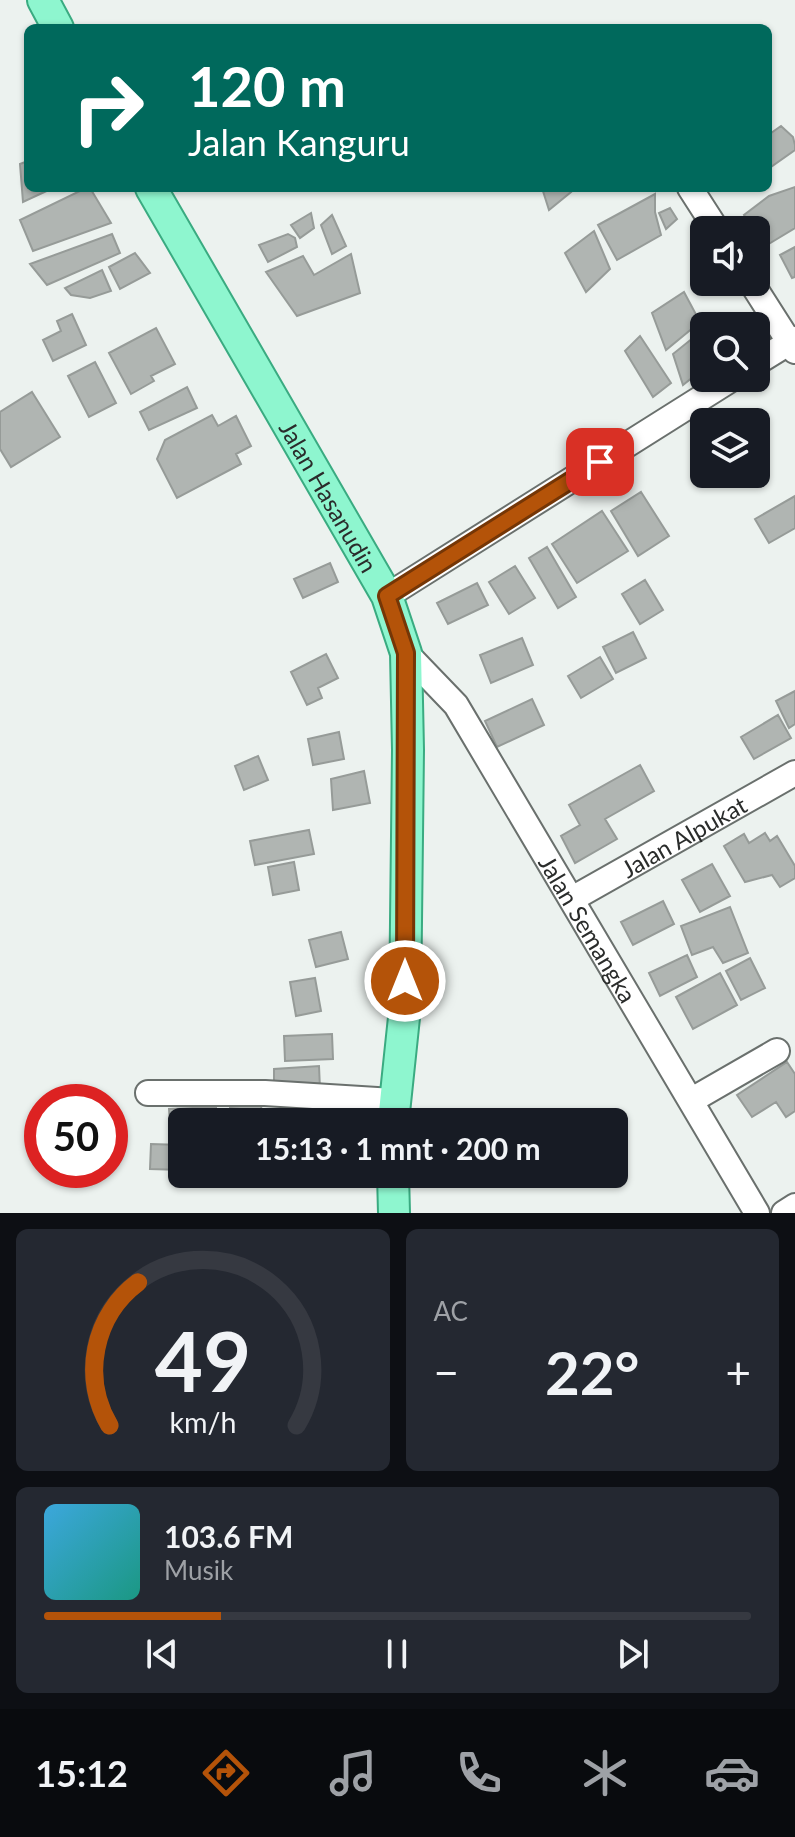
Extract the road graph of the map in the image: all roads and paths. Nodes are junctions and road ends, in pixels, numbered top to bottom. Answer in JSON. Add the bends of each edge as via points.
{"nodes":[{"id":1,"x":43,"y":0,"type":"edge"},
{"id":2,"x":56,"y":24,"type":"edge"},
{"id":3,"x":153,"y":192,"type":"edge"},
{"id":4,"x":693,"y":192,"type":"edge"},
{"id":5,"x":708,"y":216,"type":"edge"},
{"id":6,"x":760,"y":296,"type":"edge"},
{"id":7,"x":793,"y":344,"type":"edge"},
{"id":8,"x":770,"y":356,"type":"edge"},
{"id":9,"x":711,"y":392,"type":"edge"},
{"id":10,"x":387,"y":596,"type":"junction"},
{"id":11,"x":406,"y":653,"type":"junction"},
{"id":12,"x":795,"y":773,"type":"edge"},
{"id":13,"x":572,"y":899,"type":"junction"},
{"id":14,"x":777,"y":1051,"type":"dead end"},
{"id":15,"x":148,"y":1093,"type":"dead end"},
{"id":16,"x":692,"y":1100,"type":"junction"},
{"id":17,"x":366,"y":1108,"type":"edge"},
{"id":18,"x":393,"y":1108,"type":"edge"},
{"id":19,"x":393,"y":1188,"type":"edge"},
{"id":20,"x":795,"y":1206,"type":"edge"},
{"id":21,"x":747,"y":1211,"type":"edge"},
{"id":22,"x":394,"y":1213,"type":"edge"},
{"id":23,"x":784,"y":1213,"type":"edge"}],
"edges":[{"from":1,"to":2,"type":"main road"},
{"from":3,"to":10,"type":"main road","name":"Jalan Hasanudin"},
{"from":4,"to":5,"type":"street"},
{"from":6,"to":7,"type":"street"},
{"from":7,"to":8,"type":"street"},
{"from":9,"to":10,"type":"street"},
{"from":10,"to":11,"type":"main road","name":"Jalan Hasanudin"},
{"from":11,"to":13,"type":"street","name":"Jalan Semangka","via":[[456,705]]},
{"from":11,"to":18,"type":"main road","name":"Jalan Hasanudin","via":[[405,1008]]},
{"from":12,"to":13,"type":"street","name":"Jalan Alpukat"},
{"from":13,"to":16,"type":"street","name":"Jalan Semangka"},
{"from":14,"to":16,"type":"street"},
{"from":15,"to":17,"type":"street","via":[[265,1093]]},
{"from":16,"to":21,"type":"street","name":"Jalan Semangka"},
{"from":19,"to":22,"type":"main road"},
{"from":20,"to":23,"type":"street"}]}
